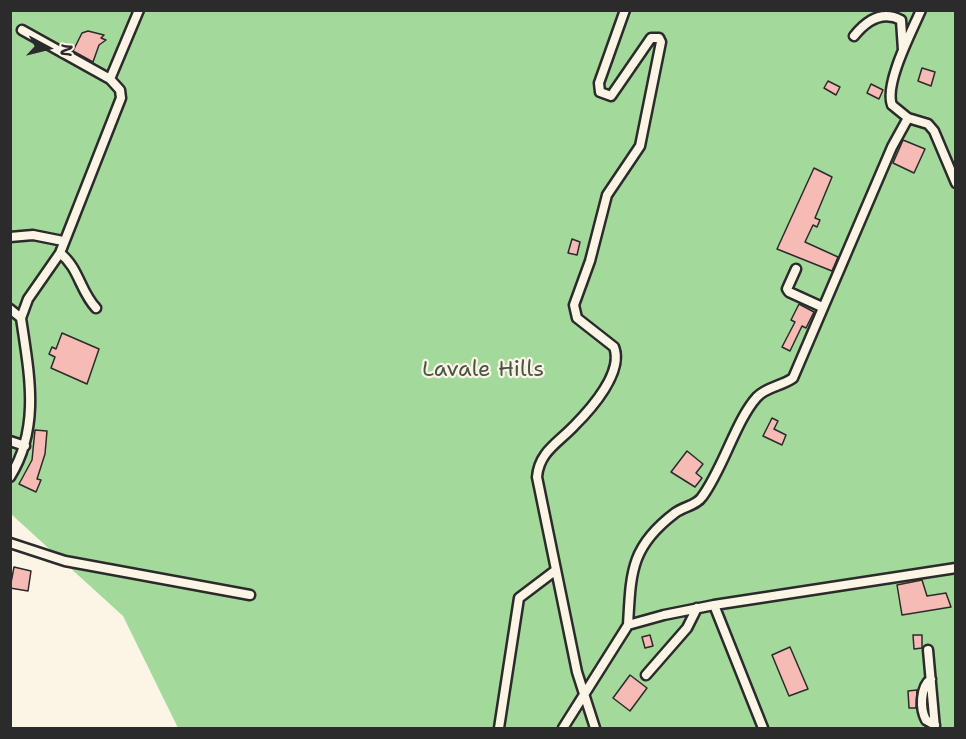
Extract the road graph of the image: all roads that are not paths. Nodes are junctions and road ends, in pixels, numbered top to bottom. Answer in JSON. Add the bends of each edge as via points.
{"nodes":[{"id":1,"x":139,"y":10,"type":"edge"},
{"id":2,"x":625,"y":10,"type":"edge"},
{"id":3,"x":921,"y":10,"type":"edge"},
{"id":4,"x":22,"y":30,"type":"dead end"},
{"id":5,"x":854,"y":36,"type":"dead end"},
{"id":6,"x":903,"y":53,"type":"junction"},
{"id":7,"x":110,"y":80,"type":"junction"},
{"id":8,"x":908,"y":118,"type":"junction"},
{"id":9,"x":956,"y":183,"type":"edge"},
{"id":10,"x":10,"y":237,"type":"edge"},
{"id":11,"x":63,"y":241,"type":"junction"},
{"id":12,"x":60,"y":253,"type":"junction"},
{"id":13,"x":796,"y":269,"type":"dead end"},
{"id":14,"x":822,"y":307,"type":"junction"},
{"id":15,"x":96,"y":308,"type":"dead end"},
{"id":16,"x":10,"y":309,"type":"edge"},
{"id":17,"x":21,"y":318,"type":"junction"},
{"id":18,"x":10,"y":441,"type":"edge"},
{"id":19,"x":26,"y":446,"type":"junction"},
{"id":20,"x":10,"y":477,"type":"edge"},
{"id":21,"x":10,"y":543,"type":"edge"},
{"id":22,"x":956,"y":567,"type":"edge"},
{"id":23,"x":556,"y":570,"type":"junction"},
{"id":24,"x":250,"y":595,"type":"dead end"},
{"id":25,"x":714,"y":605,"type":"junction"},
{"id":26,"x":697,"y":608,"type":"junction"},
{"id":27,"x":628,"y":625,"type":"junction"},
{"id":28,"x":928,"y":650,"type":"dead end"},
{"id":29,"x":646,"y":675,"type":"dead end"},
{"id":30,"x":583,"y":693,"type":"junction"},
{"id":31,"x":935,"y":727,"type":"edge"},
{"id":32,"x":499,"y":729,"type":"edge"},
{"id":33,"x":563,"y":729,"type":"edge"},
{"id":34,"x":595,"y":729,"type":"edge"},
{"id":35,"x":764,"y":729,"type":"edge"}],
"edges":[{"from":1,"to":7,"type":"street"},
{"from":2,"to":23,"type":"street","via":[[599,83],[600,92],[609,96],[615,91],[651,38],[661,42],[640,146],[606,195],[574,309],[577,318],[614,347],[616,367],[606,386],[574,427],[547,450],[537,469]]},
{"from":3,"to":6,"type":"street"},
{"from":4,"to":7,"type":"street"},
{"from":5,"to":6,"type":"street","via":[[871,20],[894,16],[901,20]]},
{"from":6,"to":8,"type":"street","via":[[892,81],[890,100]]},
{"from":7,"to":11,"type":"street","via":[[120,90],[120,103]]},
{"from":8,"to":9,"type":"street","via":[[928,124],[934,131]]},
{"from":8,"to":14,"type":"street"},
{"from":10,"to":11,"type":"street","via":[[33,235]]},
{"from":11,"to":12,"type":"street"},
{"from":12,"to":15,"type":"street","via":[[72,263],[86,298]]},
{"from":12,"to":17,"type":"street","via":[[28,299]]},
{"from":13,"to":14,"type":"street","via":[[789,292]]},
{"from":14,"to":27,"type":"street","via":[[793,378],[759,394],[699,501],[675,513],[642,545],[631,576]]},
{"from":16,"to":17,"type":"street"},
{"from":17,"to":19,"type":"street","via":[[31,391]]},
{"from":18,"to":19,"type":"street"},
{"from":19,"to":20,"type":"street"},
{"from":21,"to":24,"type":"street","via":[[65,561]]},
{"from":22,"to":25,"type":"street"},
{"from":23,"to":30,"type":"street"},
{"from":23,"to":32,"type":"street","via":[[519,598]]},
{"from":25,"to":26,"type":"street"},
{"from":25,"to":35,"type":"street"},
{"from":26,"to":27,"type":"street"},
{"from":26,"to":29,"type":"street","via":[[687,628]]},
{"from":27,"to":30,"type":"street"},
{"from":28,"to":31,"type":"street"},
{"from":30,"to":33,"type":"street"},
{"from":30,"to":34,"type":"street"}]}
